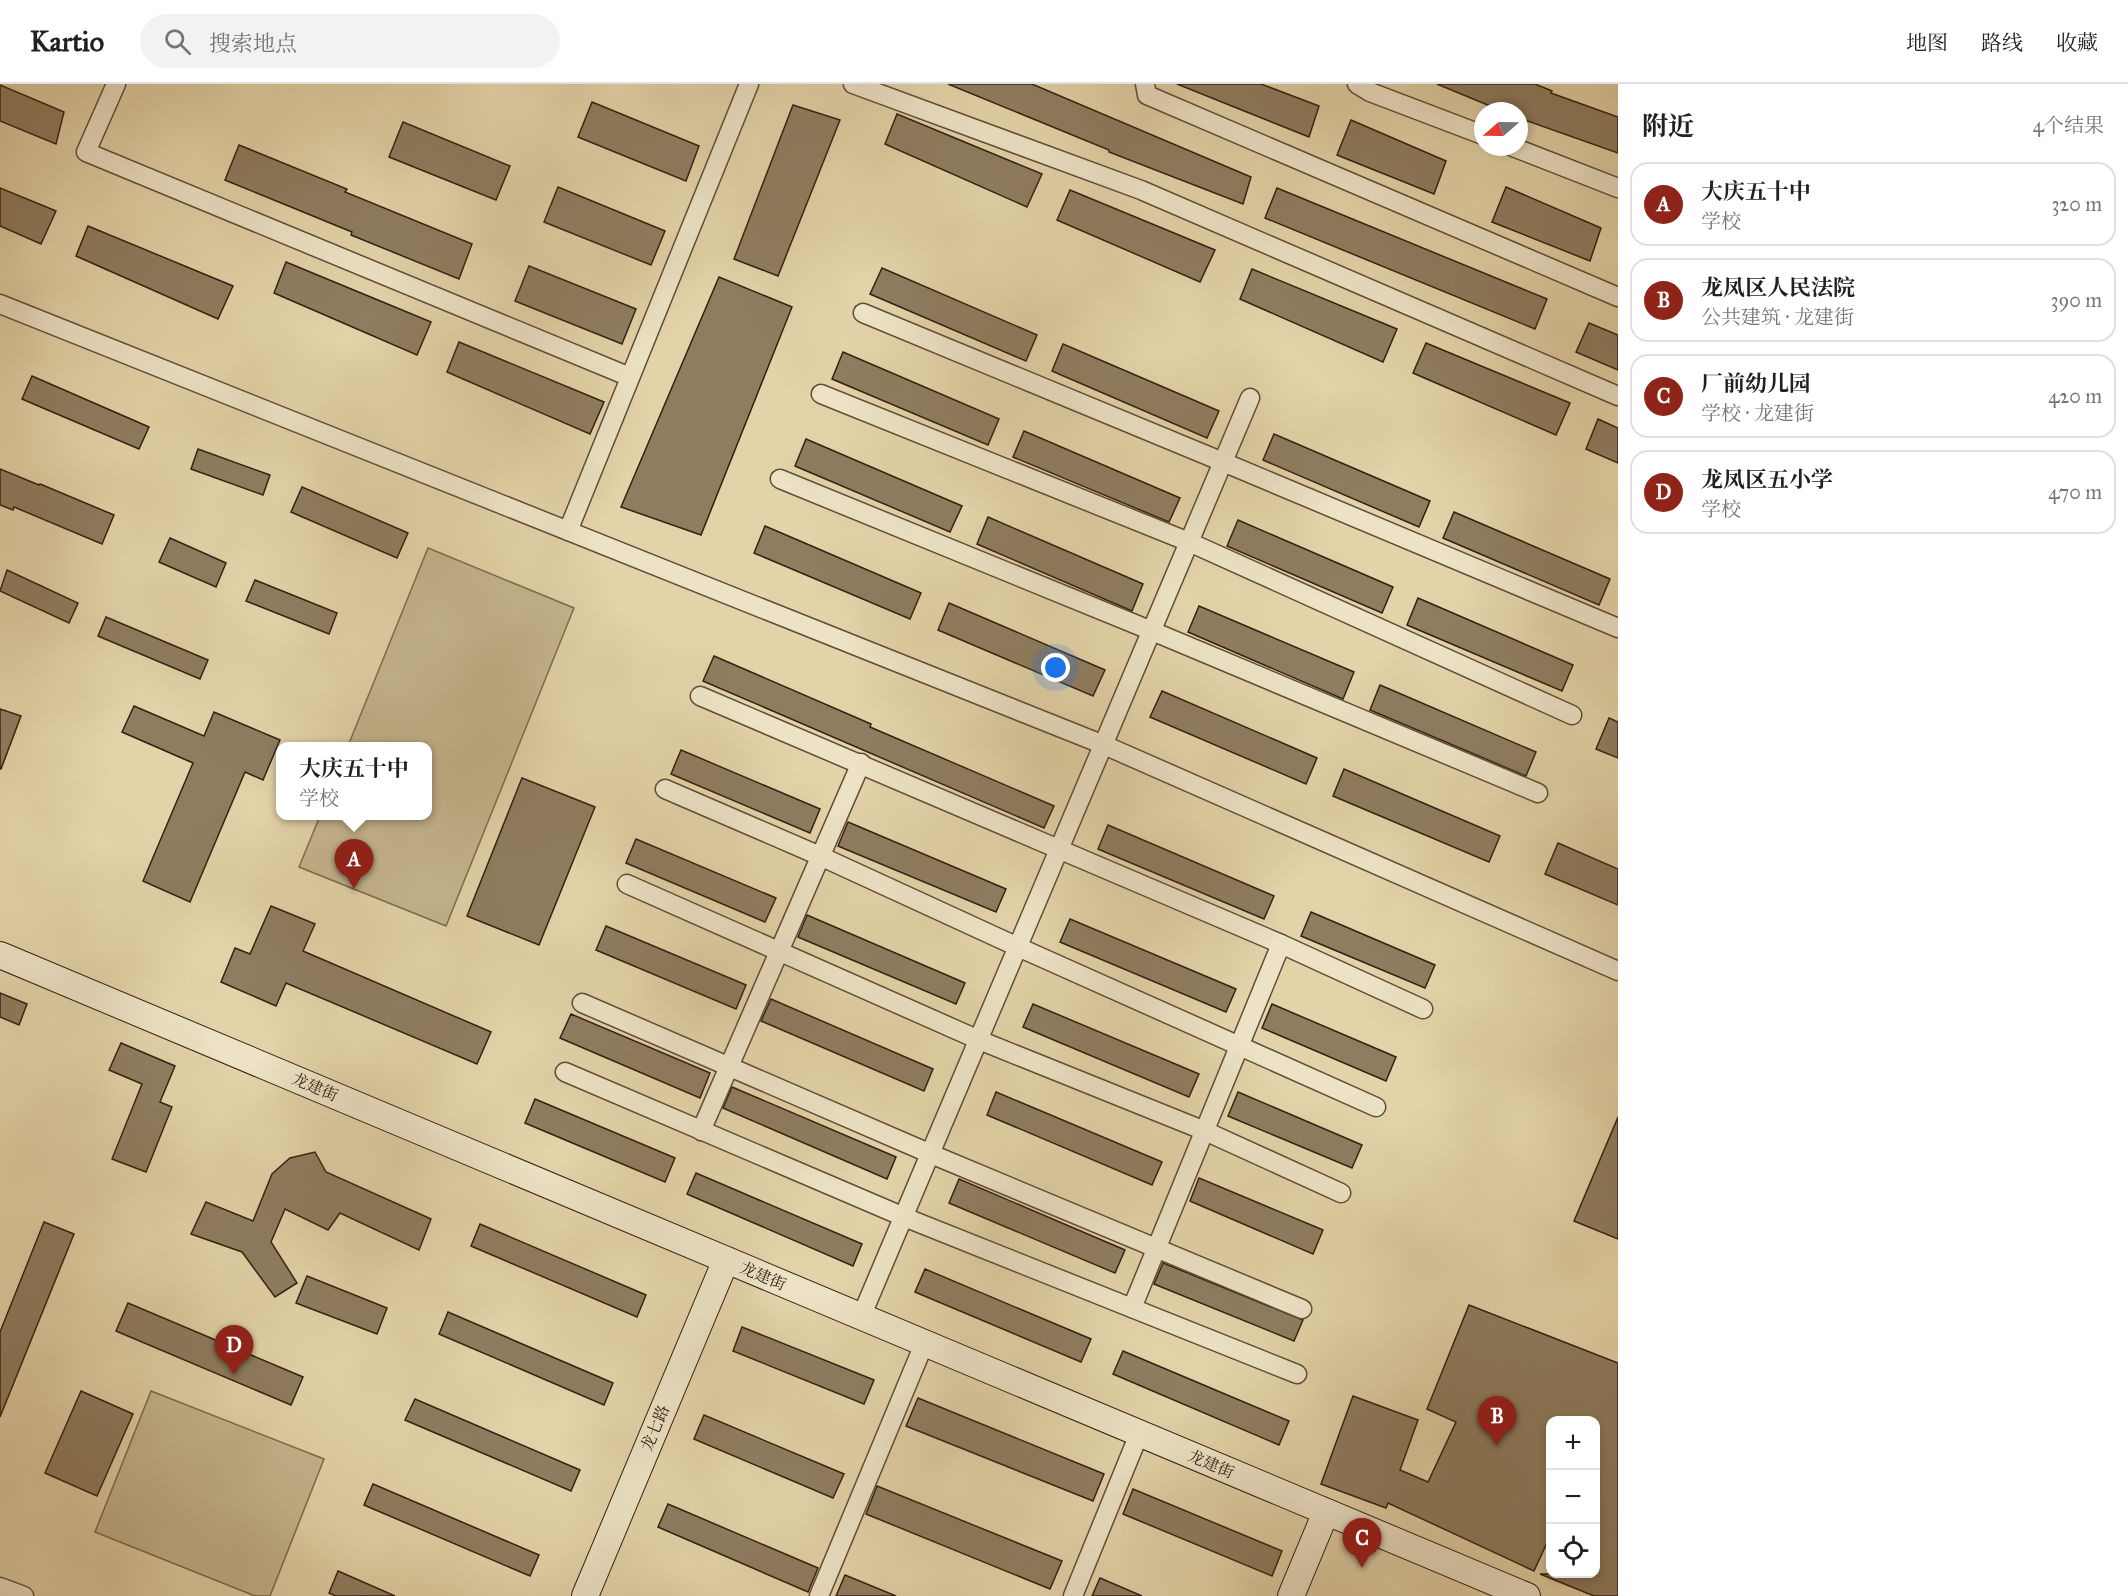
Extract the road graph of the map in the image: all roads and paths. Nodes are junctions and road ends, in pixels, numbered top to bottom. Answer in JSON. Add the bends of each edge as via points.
{"nodes":[{"id":1,"x":116,"y":84,"type":"edge"},
{"id":2,"x":749,"y":84,"type":"edge"},
{"id":3,"x":853,"y":84,"type":"edge"},
{"id":4,"x":1145,"y":84,"type":"edge"},
{"id":5,"x":1357,"y":84,"type":"edge"},
{"id":6,"x":885,"y":90,"type":"edge"},
{"id":7,"x":1474,"y":132,"type":"edge"},
{"id":8,"x":1528,"y":153,"type":"edge"},
{"id":9,"x":1618,"y":188,"type":"edge"},
{"id":10,"x":1618,"y":297,"type":"edge"},
{"id":11,"x":0,"y":304,"type":"edge"},
{"id":12,"x":862,"y":313,"type":"dead end"},
{"id":13,"x":630,"y":376,"type":"junction"},
{"id":14,"x":822,"y":394,"type":"dead end"},
{"id":15,"x":1618,"y":396,"type":"edge"},
{"id":16,"x":1250,"y":398,"type":"dead end"},
{"id":17,"x":1223,"y":462,"type":"junction"},
{"id":18,"x":780,"y":479,"type":"dead end"},
{"id":19,"x":568,"y":531,"type":"junction"},
{"id":20,"x":1189,"y":542,"type":"junction"},
{"id":21,"x":1618,"y":628,"type":"edge"},
{"id":22,"x":1152,"y":631,"type":"junction"},
{"id":23,"x":700,"y":696,"type":"dead end"},
{"id":24,"x":1572,"y":715,"type":"dead end"},
{"id":25,"x":1104,"y":745,"type":"junction"},
{"id":26,"x":861,"y":763,"type":"junction"},
{"id":27,"x":665,"y":789,"type":"dead end"},
{"id":28,"x":1538,"y":793,"type":"dead end"},
{"id":29,"x":1059,"y":850,"type":"junction"},
{"id":30,"x":820,"y":856,"type":"junction"},
{"id":31,"x":627,"y":884,"type":"dead end"},
{"id":32,"x":1281,"y":944,"type":"junction"},
{"id":33,"x":1018,"y":947,"type":"junction"},
{"id":34,"x":778,"y":952,"type":"junction"},
{"id":35,"x":0,"y":955,"type":"edge"},
{"id":36,"x":1618,"y":971,"type":"edge"},
{"id":37,"x":582,"y":1003,"type":"dead end"},
{"id":38,"x":1423,"y":1009,"type":"dead end"},
{"id":39,"x":979,"y":1040,"type":"junction"},
{"id":40,"x":1239,"y":1046,"type":"junction"},
{"id":41,"x":729,"y":1066,"type":"junction"},
{"id":42,"x":565,"y":1072,"type":"dead end"},
{"id":43,"x":1376,"y":1107,"type":"dead end"},
{"id":44,"x":701,"y":1131,"type":"junction"},
{"id":45,"x":1204,"y":1131,"type":"junction"},
{"id":46,"x":931,"y":1154,"type":"junction"},
{"id":47,"x":1341,"y":1193,"type":"dead end"},
{"id":48,"x":904,"y":1217,"type":"junction"},
{"id":49,"x":1157,"y":1248,"type":"junction"},
{"id":50,"x":726,"y":1260,"type":"junction"},
{"id":51,"x":1132,"y":1308,"type":"junction"},
{"id":52,"x":1302,"y":1309,"type":"dead end"},
{"id":53,"x":861,"y":1317,"type":"junction"},
{"id":54,"x":924,"y":1344,"type":"junction"},
{"id":55,"x":1297,"y":1374,"type":"dead end"},
{"id":56,"x":1139,"y":1434,"type":"junction"},
{"id":57,"x":1326,"y":1512,"type":"junction"},
{"id":58,"x":0,"y":1587,"type":"edge"},
{"id":59,"x":24,"y":1596,"type":"edge"},
{"id":60,"x":585,"y":1596,"type":"edge"},
{"id":61,"x":819,"y":1596,"type":"edge"},
{"id":62,"x":1073,"y":1596,"type":"edge"},
{"id":63,"x":1291,"y":1596,"type":"edge"},
{"id":64,"x":1527,"y":1596,"type":"edge"}],
"edges":[{"from":1,"to":13,"type":"street","via":[[86,152]]},
{"from":2,"to":13,"type":"street"},
{"from":3,"to":6,"type":"street"},
{"from":4,"to":10,"type":"street","via":[[1147,95]]},
{"from":5,"to":7,"type":"street"},
{"from":6,"to":15,"type":"street","via":[[1141,190]]},
{"from":8,"to":9,"type":"street"},
{"from":11,"to":19,"type":"street"},
{"from":12,"to":17,"type":"street"},
{"from":13,"to":19,"type":"street"},
{"from":14,"to":20,"type":"street"},
{"from":16,"to":17,"type":"street"},
{"from":17,"to":20,"type":"street"},
{"from":17,"to":21,"type":"street"},
{"from":18,"to":22,"type":"street"},
{"from":19,"to":25,"type":"street"},
{"from":20,"to":22,"type":"street"},
{"from":20,"to":24,"type":"street"},
{"from":22,"to":25,"type":"street"},
{"from":22,"to":28,"type":"street"},
{"from":23,"to":26,"type":"street"},
{"from":25,"to":29,"type":"street"},
{"from":25,"to":36,"type":"street"},
{"from":26,"to":29,"type":"street"},
{"from":26,"to":30,"type":"street"},
{"from":27,"to":30,"type":"street"},
{"from":29,"to":32,"type":"street"},
{"from":29,"to":33,"type":"street"},
{"from":30,"to":33,"type":"street"},
{"from":30,"to":34,"type":"street"},
{"from":31,"to":34,"type":"street"},
{"from":32,"to":38,"type":"street"},
{"from":32,"to":40,"type":"street"},
{"from":33,"to":39,"type":"street"},
{"from":33,"to":40,"type":"street"},
{"from":34,"to":39,"type":"street"},
{"from":34,"to":41,"type":"street"},
{"from":35,"to":50,"type":"street","name":"龙建街"},
{"from":37,"to":41,"type":"street"},
{"from":39,"to":45,"type":"street"},
{"from":39,"to":46,"type":"street"},
{"from":40,"to":43,"type":"street"},
{"from":40,"to":45,"type":"street"},
{"from":41,"to":44,"type":"street"},
{"from":41,"to":46,"type":"street"},
{"from":42,"to":44,"type":"street"},
{"from":44,"to":48,"type":"street"},
{"from":45,"to":47,"type":"street"},
{"from":45,"to":49,"type":"street"},
{"from":46,"to":48,"type":"street"},
{"from":46,"to":49,"type":"street"},
{"from":48,"to":51,"type":"street"},
{"from":48,"to":53,"type":"street"},
{"from":49,"to":51,"type":"street"},
{"from":49,"to":52,"type":"street"},
{"from":50,"to":53,"type":"street","name":"龙建街"},
{"from":50,"to":60,"type":"street","name":"龙七路"},
{"from":51,"to":55,"type":"street"},
{"from":53,"to":54,"type":"street","name":"龙建街"},
{"from":54,"to":56,"type":"street","name":"龙建街"},
{"from":54,"to":61,"type":"street"},
{"from":56,"to":57,"type":"street","name":"龙建街"},
{"from":56,"to":62,"type":"street"},
{"from":57,"to":63,"type":"street"},
{"from":57,"to":64,"type":"street","name":"龙建街"},
{"from":58,"to":59,"type":"street"}]}
